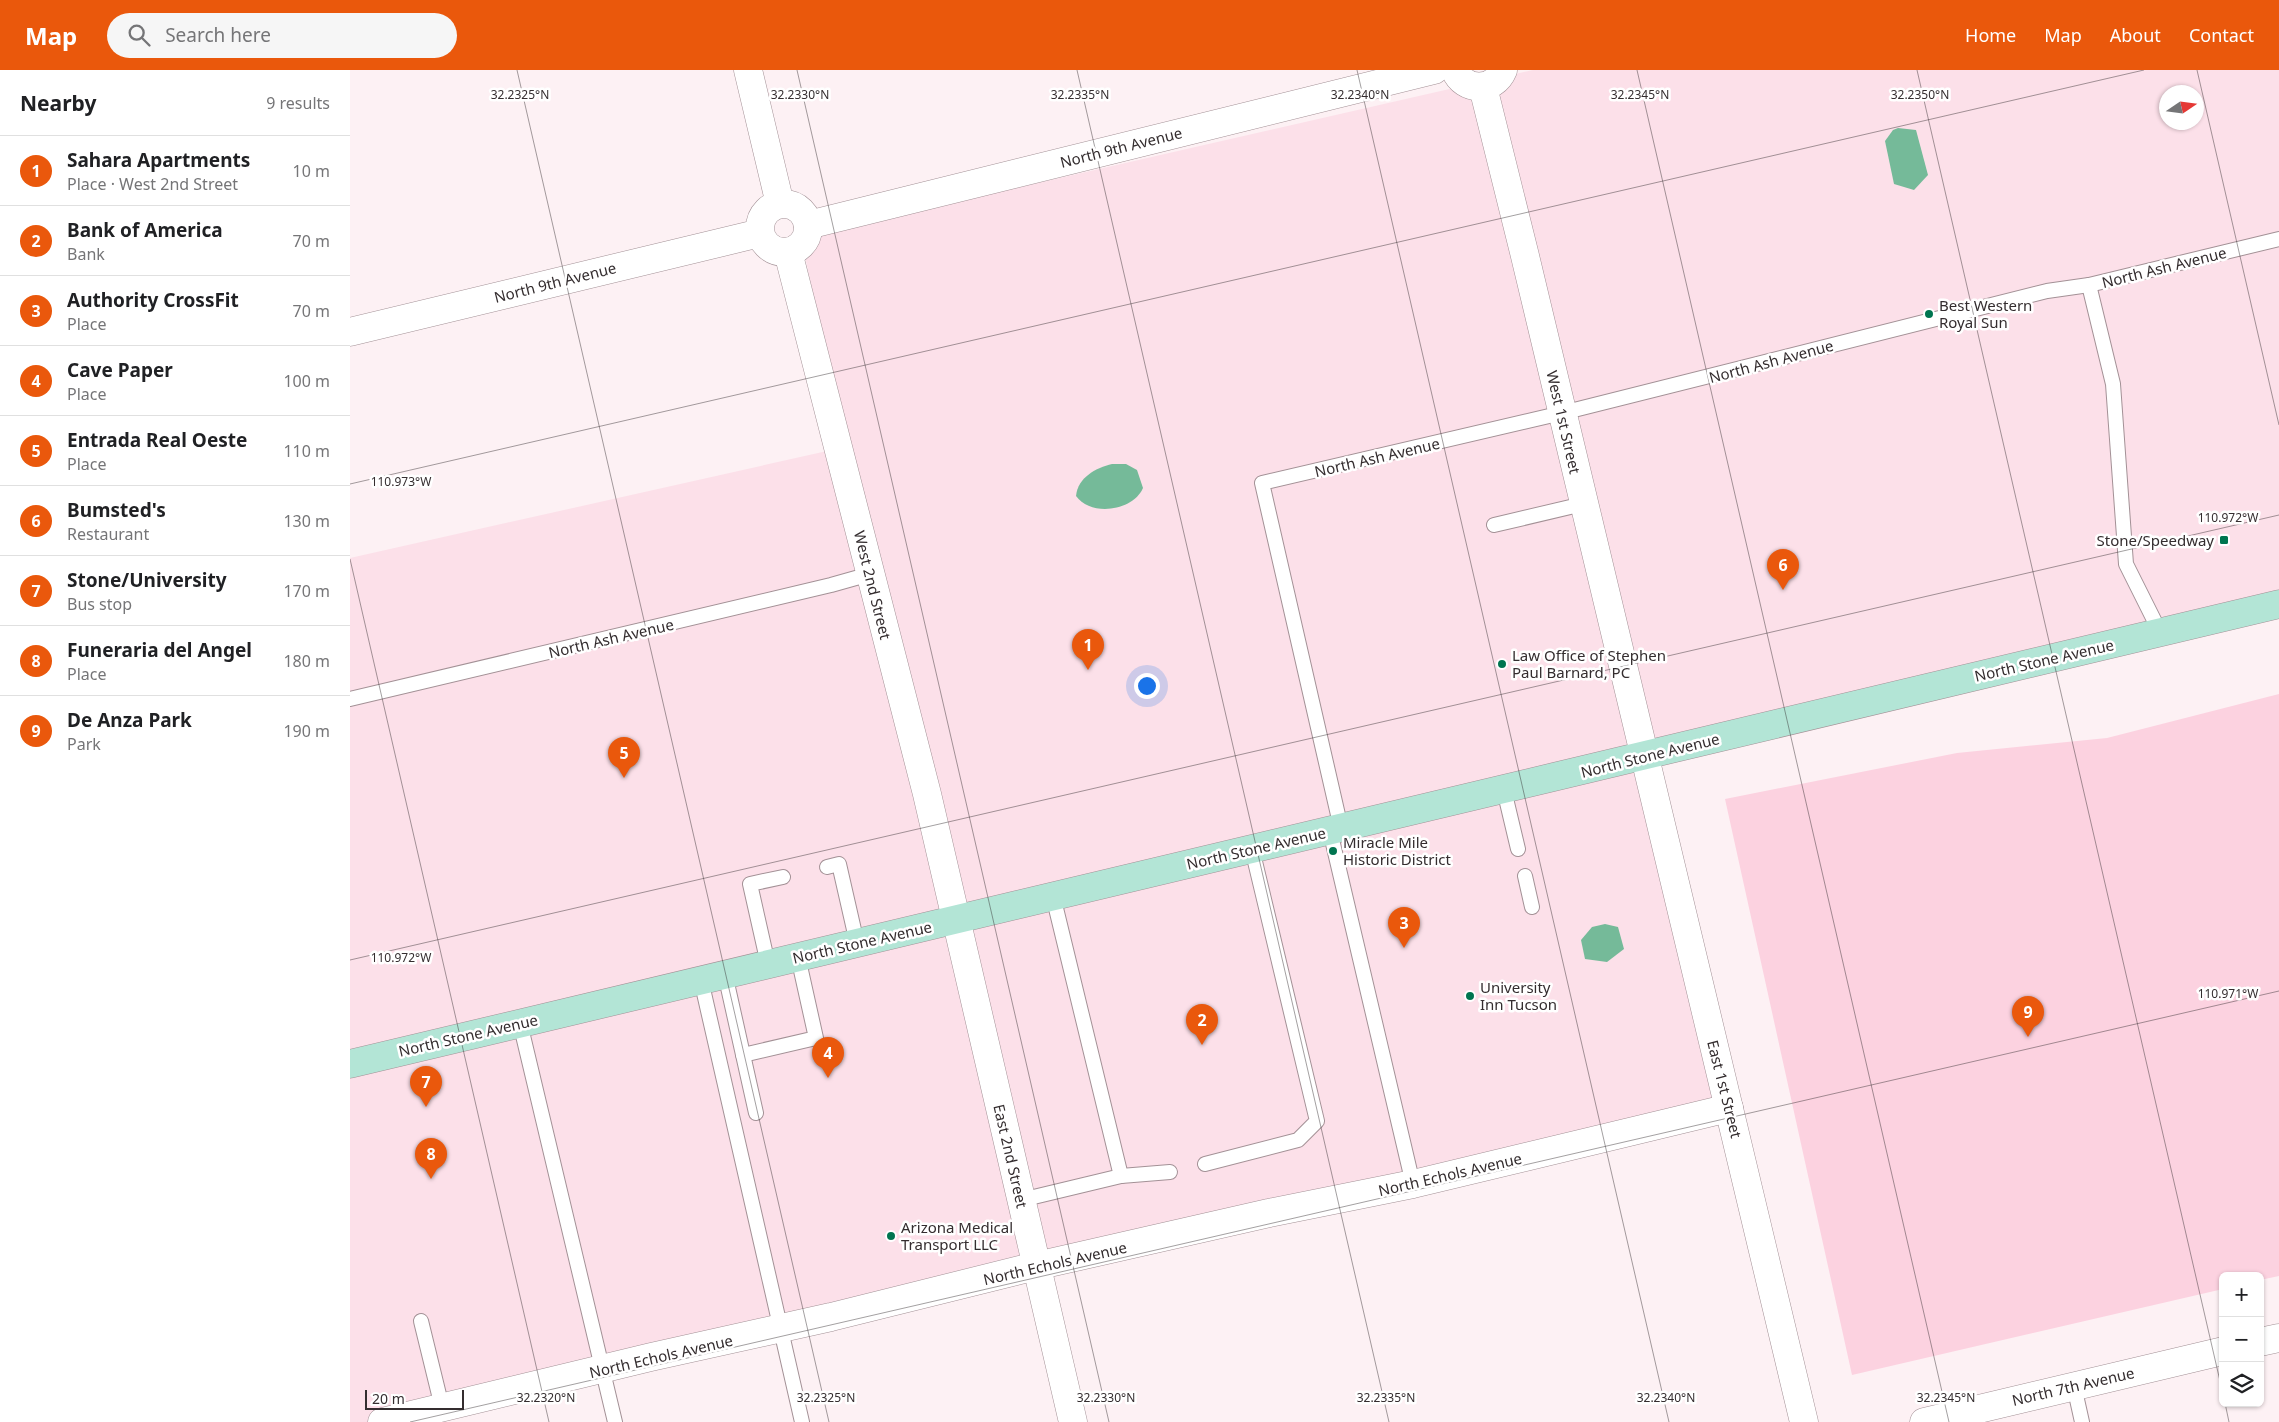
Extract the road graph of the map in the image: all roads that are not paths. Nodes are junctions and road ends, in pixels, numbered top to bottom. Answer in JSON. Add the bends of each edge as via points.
{"nodes":[{"id":1,"x":748,"y":70,"type":"edge"},
{"id":2,"x":1434,"y":70,"type":"edge"},
{"id":3,"x":1455,"y":70,"type":"edge"},
{"id":4,"x":1493,"y":79,"type":"edge"},
{"id":5,"x":780,"y":204,"type":"junction"},
{"id":6,"x":808,"y":225,"type":"junction"},
{"id":7,"x":760,"y":233,"type":"junction"},
{"id":8,"x":2279,"y":239,"type":"edge"},
{"id":9,"x":788,"y":252,"type":"junction"},
{"id":10,"x":2089,"y":285,"type":"junction"},
{"id":11,"x":350,"y":332,"type":"edge"},
{"id":12,"x":1562,"y":413,"type":"junction"},
{"id":13,"x":1583,"y":504,"type":"junction"},
{"id":14,"x":1494,"y":525,"type":"dead end"},
{"id":15,"x":870,"y":574,"type":"junction"},
{"id":16,"x":2279,"y":604,"type":"edge"},
{"id":17,"x":2160,"y":632,"type":"junction"},
{"id":18,"x":350,"y":699,"type":"edge"},
{"id":19,"x":1644,"y":756,"type":"junction"},
{"id":20,"x":1504,"y":790,"type":"junction"},
{"id":21,"x":1336,"y":830,"type":"junction"},
{"id":22,"x":1252,"y":849,"type":"junction"},
{"id":23,"x":1518,"y":849,"type":"dead end"},
{"id":24,"x":827,"y":866,"type":"dead end"},
{"id":25,"x":1525,"y":876,"type":"dead end"},
{"id":26,"x":783,"y":877,"type":"dead end"},
{"id":27,"x":1053,"y":896,"type":"junction"},
{"id":28,"x":1532,"y":907,"type":"dead end"},
{"id":29,"x":956,"y":919,"type":"junction"},
{"id":30,"x":857,"y":943,"type":"junction"},
{"id":31,"x":798,"y":957,"type":"junction"},
{"id":32,"x":768,"y":964,"type":"junction"},
{"id":33,"x":713,"y":977,"type":"junction"},
{"id":34,"x":520,"y":1023,"type":"junction"},
{"id":35,"x":411,"y":1049,"type":"junction"},
{"id":36,"x":743,"y":1055,"type":"junction"},
{"id":37,"x":350,"y":1064,"type":"edge"},
{"id":38,"x":350,"y":1078,"type":"edge"},
{"id":39,"x":1729,"y":1108,"type":"junction"},
{"id":40,"x":756,"y":1113,"type":"dead end"},
{"id":41,"x":1205,"y":1164,"type":"dead end"},
{"id":42,"x":1170,"y":1172,"type":"dead end"},
{"id":43,"x":1121,"y":1176,"type":"junction"},
{"id":44,"x":1413,"y":1184,"type":"junction"},
{"id":45,"x":1021,"y":1200,"type":"junction"},
{"id":46,"x":1036,"y":1266,"type":"junction"},
{"id":47,"x":421,"y":1321,"type":"dead end"},
{"id":48,"x":780,"y":1329,"type":"junction"},
{"id":49,"x":2279,"y":1338,"type":"edge"},
{"id":50,"x":2264,"y":1341,"type":"edge"},
{"id":51,"x":2219,"y":1352,"type":"edge"},
{"id":52,"x":602,"y":1369,"type":"junction"},
{"id":53,"x":2074,"y":1386,"type":"junction"},
{"id":54,"x":442,"y":1408,"type":"junction"},
{"id":55,"x":382,"y":1422,"type":"edge"},
{"id":56,"x":615,"y":1422,"type":"edge"},
{"id":57,"x":802,"y":1422,"type":"edge"},
{"id":58,"x":1073,"y":1422,"type":"edge"},
{"id":59,"x":1804,"y":1422,"type":"edge"},
{"id":60,"x":1924,"y":1422,"type":"edge"},
{"id":61,"x":2082,"y":1422,"type":"edge"}],
"edges":[{"from":1,"to":5,"type":"street"},
{"from":2,"to":6,"type":"street","name":"North 9th Avenue"},
{"from":3,"to":4,"type":"street","via":[[1458,78],[1470,86]]},
{"from":4,"to":12,"type":"street","name":"West 1st Street"},
{"from":5,"to":6,"type":"street","via":[[794,205],[803,213]]},
{"from":5,"to":7,"type":"street","via":[[769,208],[761,219]]},
{"from":6,"to":9,"type":"street","via":[[807,237],[799,247]]},
{"from":7,"to":9,"type":"street","via":[[765,243],[775,251]]},
{"from":7,"to":11,"type":"street","name":"North 9th Avenue"},
{"from":8,"to":10,"type":"lane","name":"North Ash Avenue"},
{"from":9,"to":15,"type":"street","name":"West 2nd Street"},
{"from":10,"to":12,"type":"lane","name":"North Ash Avenue","via":[[2047,291]]},
{"from":10,"to":17,"type":"lane","via":[[2113,384],[2126,564]]},
{"from":12,"to":13,"type":"street","name":"West 1st Street"},
{"from":12,"to":21,"type":"lane","name":"North Ash Avenue","via":[[1262,483]]},
{"from":13,"to":14,"type":"lane"},
{"from":13,"to":19,"type":"street","name":"West 1st Street"},
{"from":15,"to":18,"type":"lane","name":"North Ash Avenue"},
{"from":15,"to":29,"type":"street","name":"West 2nd Street"},
{"from":16,"to":17,"type":"main road","name":"North Stone Avenue"},
{"from":17,"to":19,"type":"main road","name":"North Stone Avenue"},
{"from":19,"to":20,"type":"main road","name":"North Stone Avenue"},
{"from":19,"to":39,"type":"street","name":"East 1st Street"},
{"from":20,"to":21,"type":"main road","name":"North Stone Avenue"},
{"from":20,"to":23,"type":"lane"},
{"from":21,"to":22,"type":"main road","name":"North Stone Avenue"},
{"from":21,"to":44,"type":"lane"},
{"from":22,"to":27,"type":"main road","name":"North Stone Avenue"},
{"from":22,"to":41,"type":"lane","via":[[1317,1121],[1298,1140]]},
{"from":24,"to":30,"type":"lane","via":[[839,864]]},
{"from":25,"to":28,"type":"lane"},
{"from":26,"to":32,"type":"lane","via":[[750,884]]},
{"from":27,"to":29,"type":"main road","name":"North Stone Avenue"},
{"from":27,"to":43,"type":"lane"},
{"from":29,"to":30,"type":"main road","name":"North Stone Avenue"},
{"from":29,"to":45,"type":"street","name":"East 2nd Street"},
{"from":30,"to":31,"type":"main road","name":"North Stone Avenue"},
{"from":31,"to":32,"type":"main road","name":"North Stone Avenue"},
{"from":31,"to":36,"type":"lane","via":[[816,1038]]},
{"from":32,"to":33,"type":"main road","name":"North Stone Avenue"},
{"from":33,"to":34,"type":"main road","name":"North Stone Avenue"},
{"from":33,"to":36,"type":"lane"},
{"from":33,"to":48,"type":"lane"},
{"from":34,"to":35,"type":"main road","name":"North Stone Avenue"},
{"from":34,"to":52,"type":"lane"},
{"from":35,"to":37,"type":"main road","name":"North Stone Avenue"},
{"from":35,"to":38,"type":"main road"},
{"from":36,"to":40,"type":"lane"},
{"from":39,"to":44,"type":"street","name":"North Echols Avenue"},
{"from":39,"to":59,"type":"street","name":"East 1st Street"},
{"from":42,"to":43,"type":"lane"},
{"from":43,"to":45,"type":"lane"},
{"from":44,"to":46,"type":"street","name":"North Echols Avenue"},
{"from":45,"to":46,"type":"street","name":"East 2nd Street"},
{"from":46,"to":48,"type":"street","name":"North Echols Avenue"},
{"from":46,"to":58,"type":"street","name":"East 2nd Street"},
{"from":47,"to":54,"type":"lane"},
{"from":48,"to":52,"type":"street","name":"North Echols Avenue"},
{"from":48,"to":57,"type":"lane"},
{"from":49,"to":50,"type":"street"},
{"from":51,"to":53,"type":"street","name":"North 7th Avenue"},
{"from":52,"to":54,"type":"street","name":"North Echols Avenue"},
{"from":52,"to":56,"type":"lane"},
{"from":53,"to":60,"type":"street","name":"North 7th Avenue"},
{"from":53,"to":61,"type":"lane"},
{"from":54,"to":55,"type":"street","name":"North Echols Avenue"}]}
